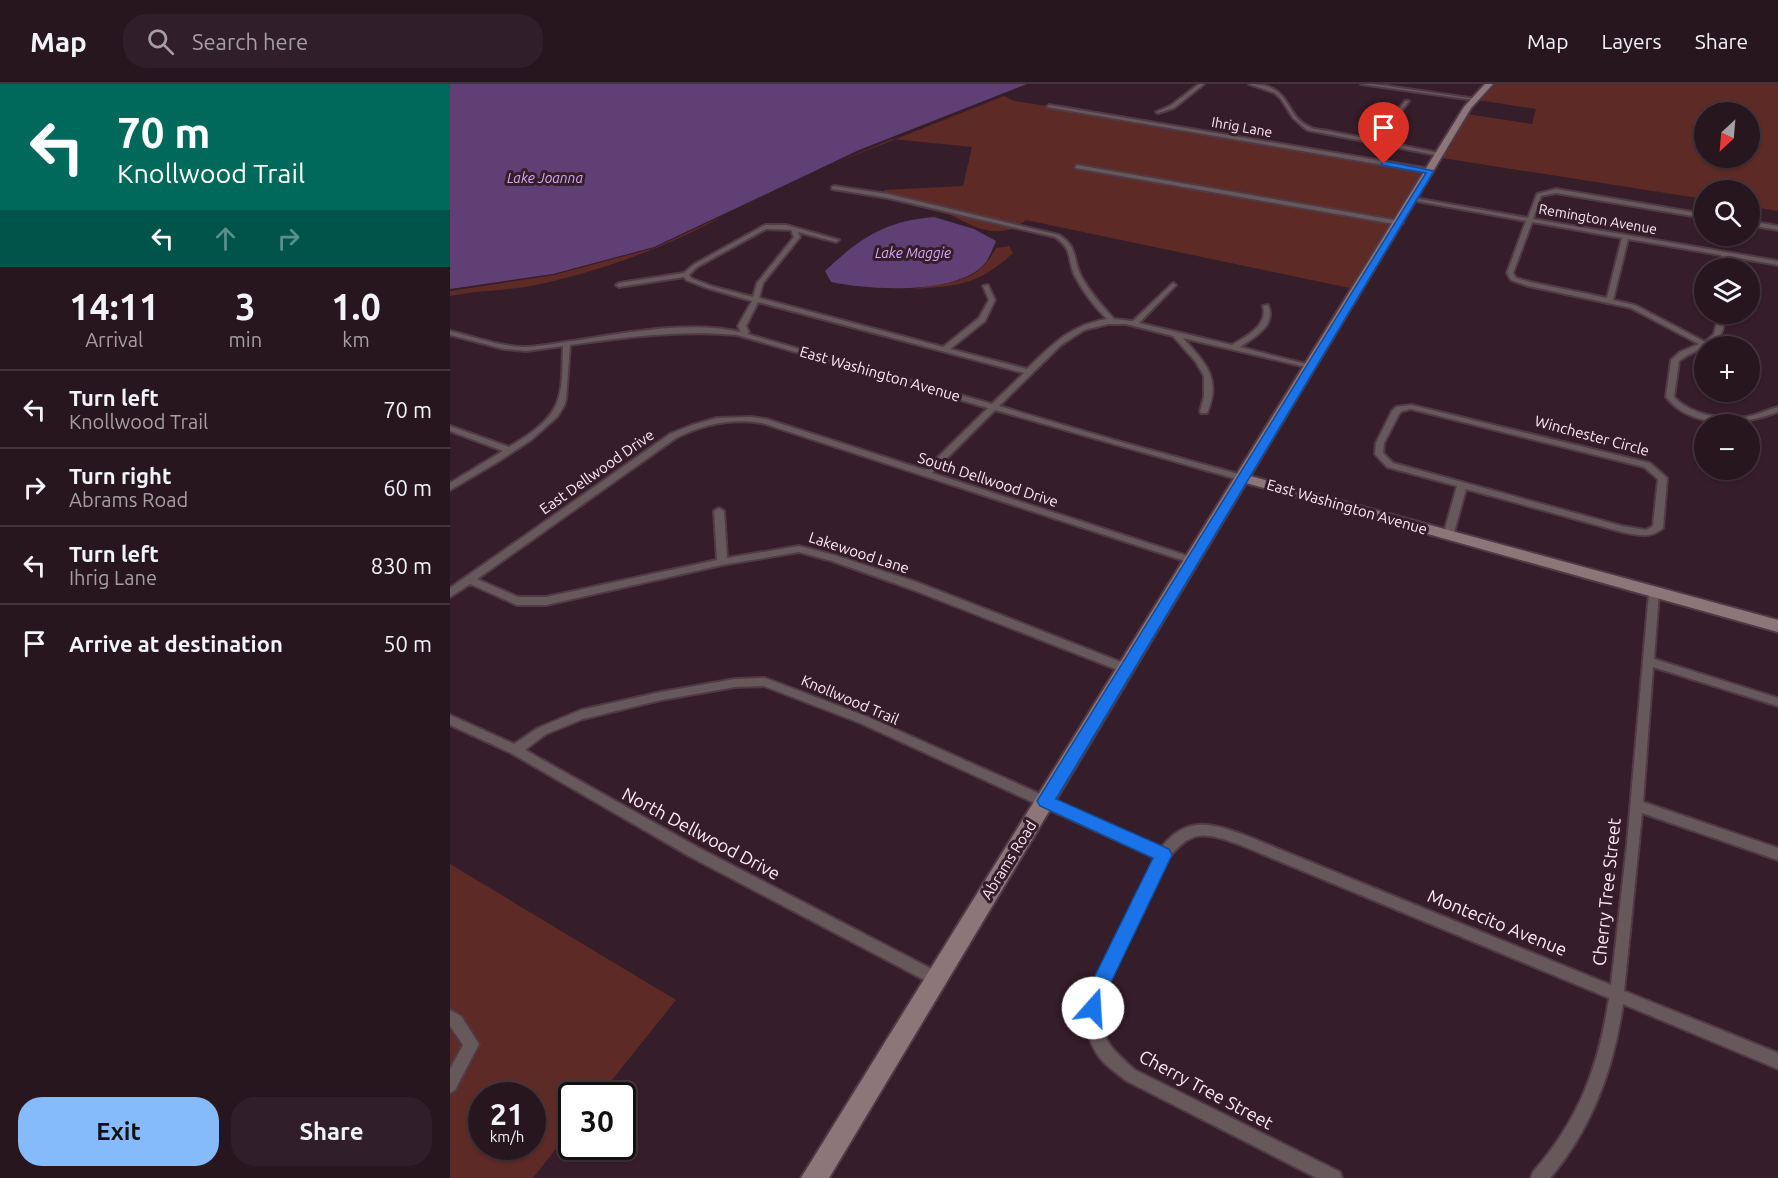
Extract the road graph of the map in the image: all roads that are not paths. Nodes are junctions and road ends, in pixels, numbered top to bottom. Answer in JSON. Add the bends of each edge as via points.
{"nodes":[{"id":1,"x":1202,"y":84,"type":"edge"},
{"id":2,"x":1251,"y":84,"type":"edge"},
{"id":3,"x":1363,"y":84,"type":"edge"},
{"id":4,"x":1489,"y":84,"type":"edge"},
{"id":5,"x":1474,"y":99,"type":"junction"},
{"id":6,"x":1407,"y":102,"type":"dead end"},
{"id":7,"x":1049,"y":106,"type":"dead end"},
{"id":8,"x":1158,"y":111,"type":"dead end"},
{"id":9,"x":1375,"y":142,"type":"junction"},
{"id":10,"x":1441,"y":154,"type":"junction"},
{"id":11,"x":1077,"y":167,"type":"dead end"},
{"id":12,"x":1430,"y":171,"type":"junction"},
{"id":13,"x":834,"y":188,"type":"dead end"},
{"id":14,"x":1413,"y":200,"type":"junction"},
{"id":15,"x":1694,"y":214,"type":"edge"},
{"id":16,"x":1531,"y":219,"type":"junction"},
{"id":17,"x":1400,"y":223,"type":"junction"},
{"id":18,"x":1760,"y":225,"type":"edge"},
{"id":19,"x":1778,"y":228,"type":"edge"},
{"id":20,"x":794,"y":230,"type":"junction"},
{"id":21,"x":1626,"y":236,"type":"junction"},
{"id":22,"x":836,"y":240,"type":"dead end"},
{"id":23,"x":1725,"y":254,"type":"junction"},
{"id":24,"x":1725,"y":258,"type":"edge"},
{"id":25,"x":1778,"y":263,"type":"edge"},
{"id":26,"x":686,"y":275,"type":"junction"},
{"id":27,"x":619,"y":285,"type":"dead end"},
{"id":28,"x":1173,"y":285,"type":"dead end"},
{"id":29,"x":986,"y":286,"type":"dead end"},
{"id":30,"x":755,"y":298,"type":"junction"},
{"id":31,"x":1610,"y":300,"type":"junction"},
{"id":32,"x":1266,"y":306,"type":"dead end"},
{"id":33,"x":1112,"y":321,"type":"junction"},
{"id":34,"x":1134,"y":324,"type":"junction"},
{"id":35,"x":745,"y":332,"type":"junction"},
{"id":36,"x":450,"y":333,"type":"edge"},
{"id":37,"x":1175,"y":334,"type":"junction"},
{"id":38,"x":1694,"y":338,"type":"edge"},
{"id":39,"x":567,"y":346,"type":"junction"},
{"id":40,"x":1233,"y":348,"type":"junction"},
{"id":41,"x":945,"y":349,"type":"junction"},
{"id":42,"x":1694,"y":349,"type":"edge"},
{"id":43,"x":1310,"y":366,"type":"junction"},
{"id":44,"x":1029,"y":372,"type":"junction"},
{"id":45,"x":993,"y":408,"type":"junction"},
{"id":46,"x":1778,"y":409,"type":"edge"},
{"id":47,"x":1204,"y":411,"type":"dead end"},
{"id":48,"x":776,"y":425,"type":"joint"},
{"id":49,"x":450,"y":428,"type":"edge"},
{"id":50,"x":508,"y":450,"type":"junction"},
{"id":51,"x":926,"y":474,"type":"junction"},
{"id":52,"x":1243,"y":478,"type":"junction"},
{"id":53,"x":1462,"y":486,"type":"junction"},
{"id":54,"x":450,"y":487,"type":"edge"},
{"id":55,"x":719,"y":511,"type":"dead end"},
{"id":56,"x":1448,"y":536,"type":"junction"},
{"id":57,"x":1191,"y":560,"type":"junction"},
{"id":58,"x":722,"y":562,"type":"junction"},
{"id":59,"x":470,"y":580,"type":"junction"},
{"id":60,"x":1654,"y":592,"type":"junction"},
{"id":61,"x":450,"y":593,"type":"edge"},
{"id":62,"x":1778,"y":626,"type":"edge"},
{"id":63,"x":1648,"y":661,"type":"junction"},
{"id":64,"x":1127,"y":669,"type":"junction"},
{"id":65,"x":1778,"y":702,"type":"edge"},
{"id":66,"x":450,"y":720,"type":"edge"},
{"id":67,"x":515,"y":750,"type":"junction"},
{"id":68,"x":1045,"y":801,"type":"junction"},
{"id":69,"x":1636,"y":805,"type":"junction"},
{"id":70,"x":1778,"y":854,"type":"edge"},
{"id":71,"x":1163,"y":855,"type":"junction"},
{"id":72,"x":1334,"y":877,"type":"joint"},
{"id":73,"x":936,"y":979,"type":"junction"},
{"id":74,"x":1616,"y":993,"type":"junction"},
{"id":75,"x":450,"y":1017,"type":"edge"},
{"id":76,"x":1778,"y":1061,"type":"edge"},
{"id":77,"x":450,"y":1085,"type":"edge"},
{"id":78,"x":814,"y":1178,"type":"edge"},
{"id":79,"x":1334,"y":1178,"type":"edge"},
{"id":80,"x":1539,"y":1178,"type":"edge"}],
"edges":[{"from":1,"to":8,"type":"street","via":[[1172,107]]},
{"from":2,"to":9,"type":"street","via":[[1283,96],[1295,120],[1303,126],[1324,134]]},
{"from":3,"to":5,"type":"street"},
{"from":4,"to":5,"type":"street","name":"Abrams Road"},
{"from":5,"to":10,"type":"street","name":"Abrams Road"},
{"from":6,"to":9,"type":"street"},
{"from":7,"to":12,"type":"street","name":"Ihrig Lane"},
{"from":9,"to":10,"type":"street"},
{"from":10,"to":12,"type":"street","name":"Abrams Road"},
{"from":11,"to":17,"type":"street"},
{"from":12,"to":14,"type":"street","name":"Abrams Road"},
{"from":13,"to":33,"type":"street","via":[[878,194],[1058,236],[1071,247],[1077,275]]},
{"from":14,"to":16,"type":"street","name":"Remington Avenue"},
{"from":14,"to":17,"type":"street","name":"Abrams Road"},
{"from":15,"to":16,"type":"street","via":[[1549,191],[1539,195]]},
{"from":16,"to":21,"type":"street","name":"Remington Avenue"},
{"from":16,"to":31,"type":"street","via":[[1510,273],[1513,279]]},
{"from":17,"to":43,"type":"street","name":"Abrams Road"},
{"from":18,"to":19,"type":"street"},
{"from":20,"to":22,"type":"street"},
{"from":20,"to":26,"type":"street","via":[[760,228]]},
{"from":20,"to":30,"type":"street","via":[[797,237],[760,283]]},
{"from":21,"to":23,"type":"street","name":"Remington Avenue"},
{"from":21,"to":31,"type":"street"},
{"from":23,"to":24,"type":"street"},
{"from":23,"to":25,"type":"street","name":"Remington Avenue"},
{"from":26,"to":27,"type":"street"},
{"from":26,"to":30,"type":"street","via":[[705,285]]},
{"from":28,"to":34,"type":"street"},
{"from":29,"to":41,"type":"street","via":[[992,300],[987,312]]},
{"from":30,"to":35,"type":"street","via":[[742,326]]},
{"from":30,"to":41,"type":"street"},
{"from":31,"to":38,"type":"street","via":[[1640,309]]},
{"from":32,"to":40,"type":"street","via":[[1269,312],[1265,323]]},
{"from":33,"to":34,"type":"street"},
{"from":33,"to":44,"type":"street","via":[[1087,326],[1068,336]]},
{"from":34,"to":37,"type":"street"},
{"from":35,"to":39,"type":"street","via":[[668,332]]},
{"from":35,"to":45,"type":"street","name":"East Washington Avenue"},
{"from":36,"to":39,"type":"street","via":[[512,348]]},
{"from":37,"to":40,"type":"street"},
{"from":37,"to":47,"type":"street","via":[[1210,377],[1210,395]]},
{"from":39,"to":50,"type":"street","via":[[556,415]]},
{"from":40,"to":43,"type":"street"},
{"from":41,"to":44,"type":"street"},
{"from":42,"to":46,"type":"street","via":[[1675,360],[1670,397],[1675,404],[1688,411],[1732,419],[1752,418]]},
{"from":43,"to":52,"type":"street","name":"Abrams Road"},
{"from":44,"to":45,"type":"street"},
{"from":45,"to":51,"type":"street"},
{"from":45,"to":52,"type":"street","name":"East Washington Avenue"},
{"from":48,"to":51,"type":"street","name":"South Dellwood Drive"},
{"from":48,"to":59,"type":"street","name":"East Dellwood Drive","via":[[741,418],[711,421],[684,430],[602,483]]},
{"from":49,"to":50,"type":"street"},
{"from":50,"to":54,"type":"street"},
{"from":51,"to":57,"type":"street","name":"South Dellwood Drive"},
{"from":52,"to":56,"type":"street","name":"East Washington Avenue"},
{"from":52,"to":57,"type":"street","name":"Abrams Road"},
{"from":53,"to":53,"type":"street","name":"Winchester Circle","via":[[1384,461],[1378,451],[1399,409],[1419,408],[1647,465],[1663,478],[1660,523],[1654,531],[1639,532]]},
{"from":53,"to":56,"type":"street"},
{"from":55,"to":58,"type":"street"},
{"from":56,"to":60,"type":"street","name":"East Washington Avenue"},
{"from":57,"to":64,"type":"street","name":"Abrams Road"},
{"from":58,"to":59,"type":"street","name":"Lakewood Lane","via":[[529,602],[508,598]]},
{"from":58,"to":64,"type":"street","name":"Lakewood Lane","via":[[789,549],[809,551],[915,586]]},
{"from":59,"to":61,"type":"street","name":"East Dellwood Drive"},
{"from":60,"to":62,"type":"street","name":"East Washington Avenue"},
{"from":60,"to":63,"type":"street","name":"Cherry Tree Street"},
{"from":63,"to":65,"type":"street"},
{"from":63,"to":69,"type":"street","name":"Cherry Tree Street"},
{"from":64,"to":68,"type":"street","name":"Abrams Road"},
{"from":66,"to":67,"type":"street","name":"North Dellwood Drive"},
{"from":67,"to":68,"type":"street","name":"Knollwood Trail","via":[[542,731],[581,715],[682,692],[765,682],[864,720]]},
{"from":67,"to":73,"type":"street","name":"North Dellwood Drive","via":[[694,852]]},
{"from":68,"to":71,"type":"street","name":"Knollwood Trail"},
{"from":68,"to":73,"type":"street","name":"Abrams Road"},
{"from":69,"to":70,"type":"street"},
{"from":69,"to":74,"type":"street","name":"Cherry Tree Street"},
{"from":71,"to":72,"type":"street","name":"Cherry Tree Street","via":[[1185,832],[1205,829]]},
{"from":71,"to":79,"type":"street","name":"Cherry Tree Street","via":[[1096,994],[1094,1024],[1100,1044],[1130,1075]]},
{"from":72,"to":74,"type":"street","name":"Montecito Avenue"},
{"from":73,"to":78,"type":"street","name":"Abrams Road"},
{"from":74,"to":76,"type":"street","name":"Montecito Avenue"},
{"from":74,"to":80,"type":"street","name":"Cherry Tree Street","via":[[1604,1062],[1592,1096],[1574,1130]]},
{"from":75,"to":77,"type":"street","via":[[471,1044]]}]}
